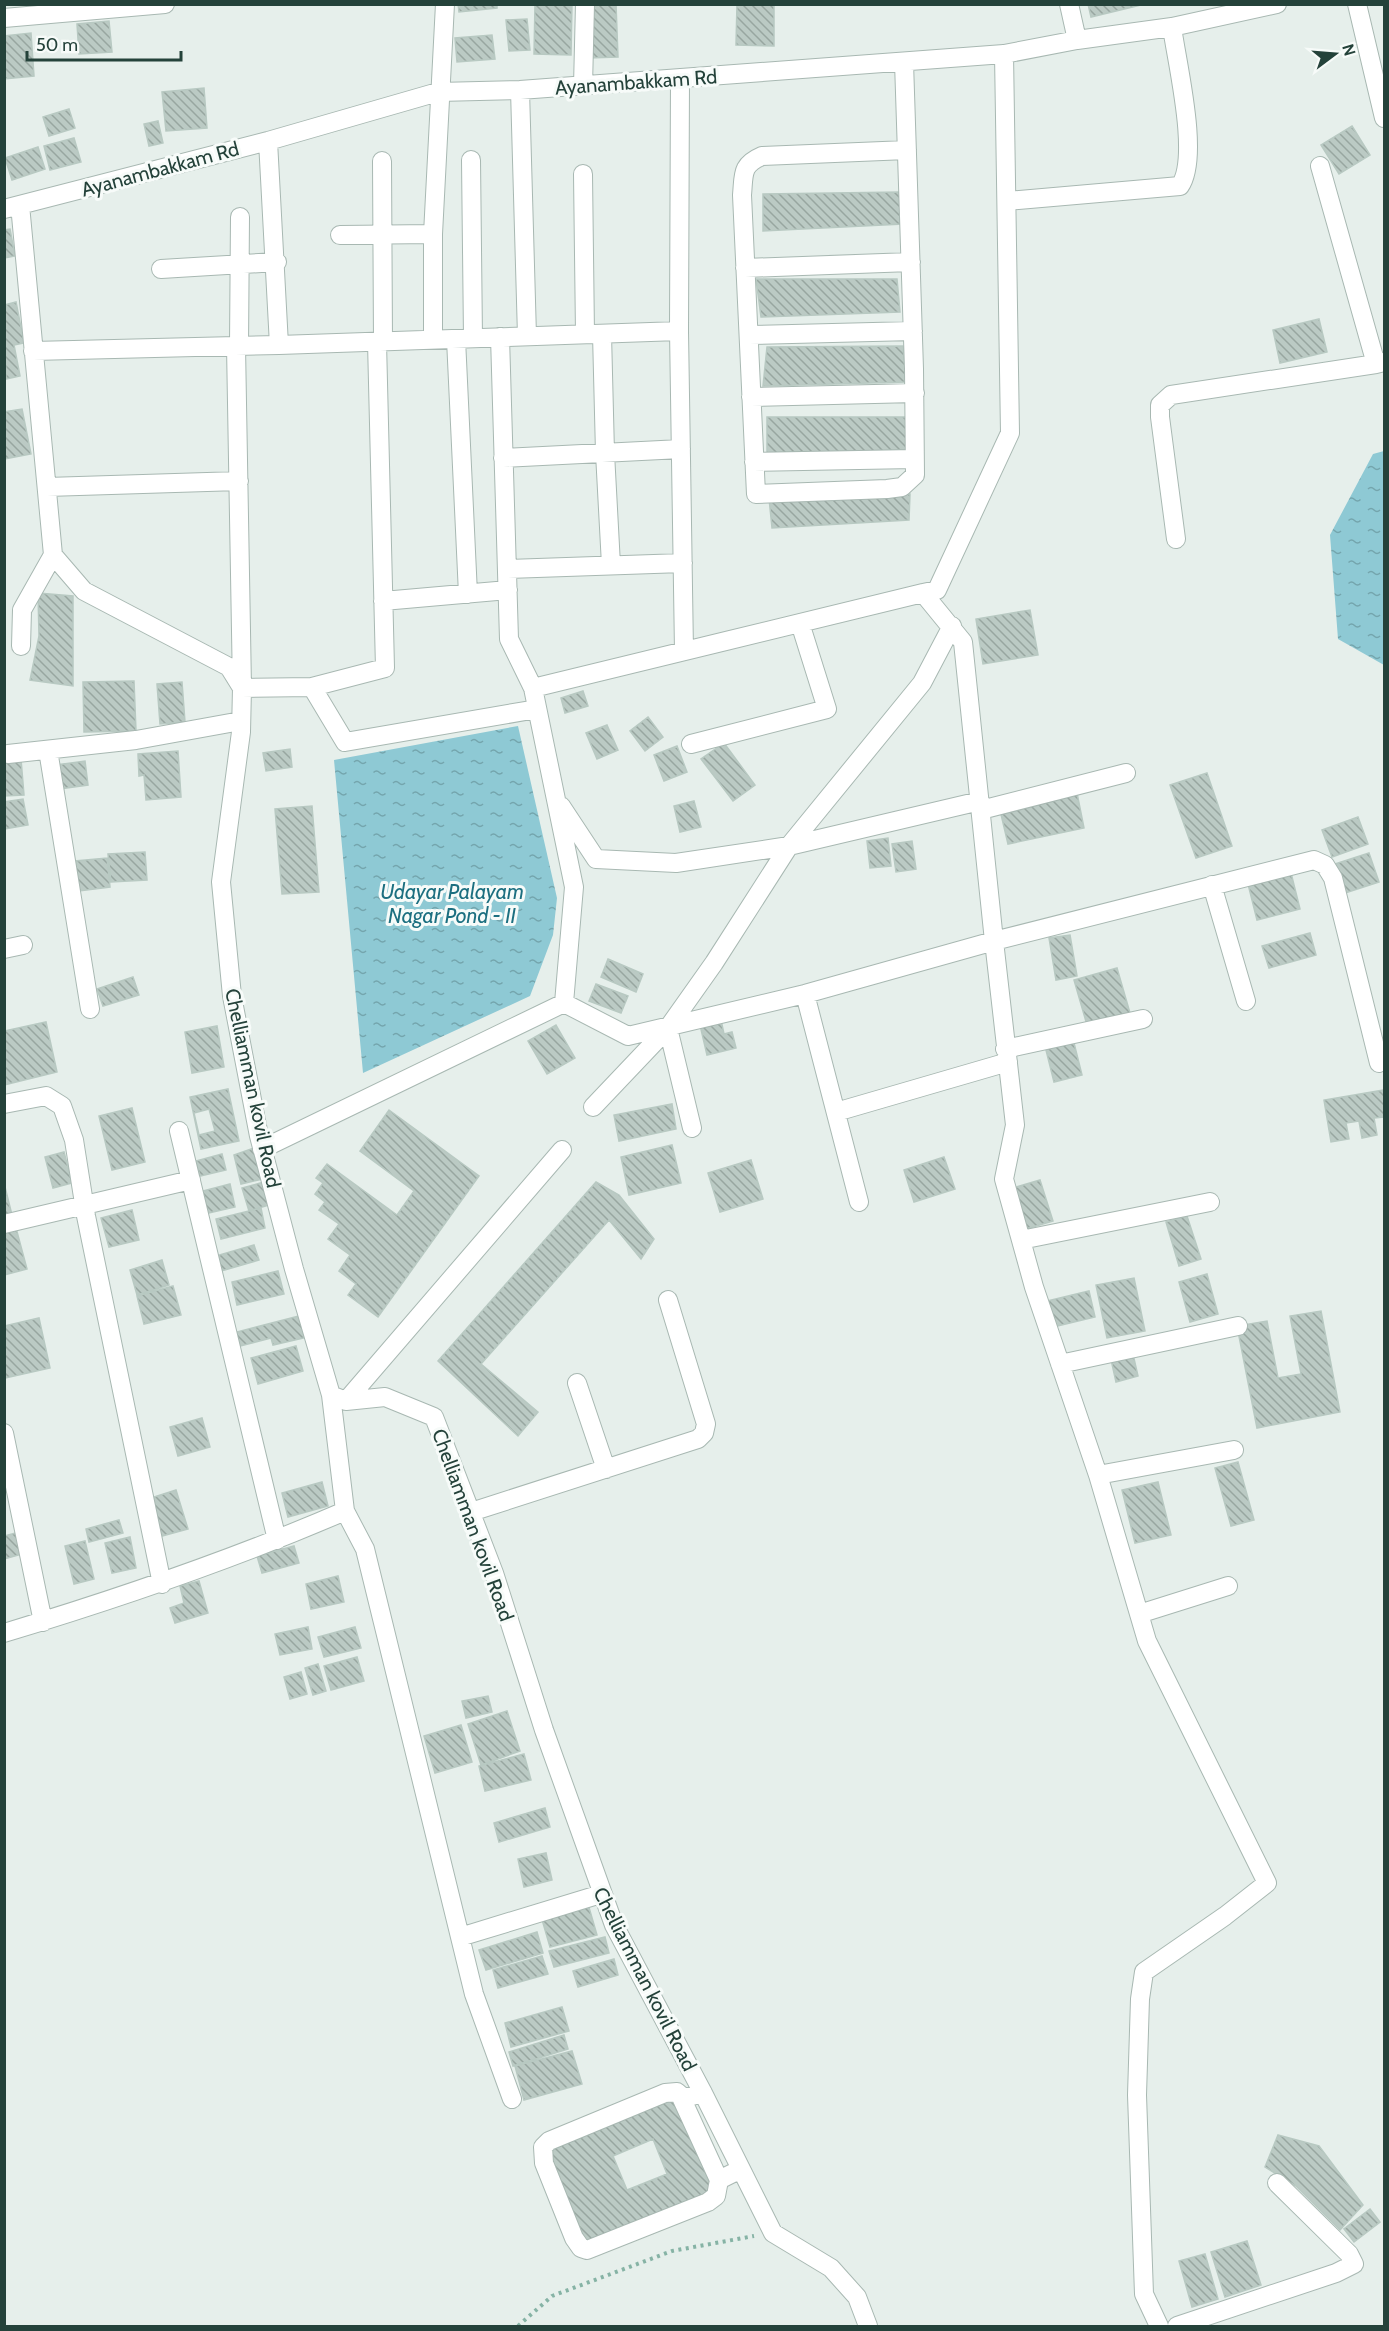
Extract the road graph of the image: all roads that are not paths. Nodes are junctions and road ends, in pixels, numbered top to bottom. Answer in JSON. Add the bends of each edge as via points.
{"nodes":[{"id":1,"x":165,"y":4,"type":"edge"},
{"id":2,"x":445,"y":4,"type":"edge"},
{"id":3,"x":585,"y":4,"type":"edge"},
{"id":4,"x":1070,"y":4,"type":"edge"},
{"id":5,"x":1357,"y":4,"type":"edge"},
{"id":6,"x":1268,"y":6,"type":"edge"},
{"id":7,"x":4,"y":18,"type":"edge"},
{"id":8,"x":1172,"y":27,"type":"junction"},
{"id":9,"x":1077,"y":40,"type":"junction"},
{"id":10,"x":1004,"y":54,"type":"junction"},
{"id":11,"x":904,"y":62,"type":"junction"},
{"id":12,"x":680,"y":78,"type":"junction"},
{"id":13,"x":583,"y":86,"type":"junction"},
{"id":14,"x":520,"y":90,"type":"junction"},
{"id":15,"x":438,"y":92,"type":"junction"},
{"id":16,"x":1384,"y":118,"type":"edge"},
{"id":17,"x":268,"y":141,"type":"junction"},
{"id":18,"x":907,"y":150,"type":"junction"},
{"id":19,"x":471,"y":160,"type":"dead end"},
{"id":20,"x":382,"y":161,"type":"dead end"},
{"id":21,"x":1320,"y":166,"type":"dead end"},
{"id":22,"x":583,"y":174,"type":"dead end"},
{"id":23,"x":1007,"y":201,"type":"junction"},
{"id":24,"x":12,"y":207,"type":"edge"},
{"id":25,"x":240,"y":217,"type":"dead end"},
{"id":26,"x":382,"y":234,"type":"junction"},
{"id":27,"x":433,"y":234,"type":"junction"},
{"id":28,"x":340,"y":235,"type":"dead end"},
{"id":29,"x":277,"y":262,"type":"junction"},
{"id":30,"x":911,"y":262,"type":"junction"},
{"id":31,"x":241,"y":266,"type":"junction"},
{"id":32,"x":745,"y":268,"type":"junction"},
{"id":33,"x":161,"y":269,"type":"dead end"},
{"id":34,"x":679,"y":331,"type":"junction"},
{"id":35,"x":913,"y":331,"type":"junction"},
{"id":36,"x":594,"y":334,"type":"junction"},
{"id":37,"x":748,"y":335,"type":"junction"},
{"id":38,"x":527,"y":336,"type":"junction"},
{"id":39,"x":500,"y":337,"type":"junction"},
{"id":40,"x":465,"y":338,"type":"junction"},
{"id":41,"x":432,"y":340,"type":"junction"},
{"id":42,"x":380,"y":342,"type":"junction"},
{"id":43,"x":279,"y":345,"type":"junction"},
{"id":44,"x":237,"y":346,"type":"junction"},
{"id":45,"x":33,"y":351,"type":"junction"},
{"id":46,"x":1380,"y":363,"type":"edge"},
{"id":47,"x":915,"y":393,"type":"junction"},
{"id":48,"x":751,"y":397,"type":"junction"},
{"id":49,"x":681,"y":449,"type":"junction"},
{"id":50,"x":605,"y":453,"type":"junction"},
{"id":51,"x":503,"y":458,"type":"junction"},
{"id":52,"x":914,"y":459,"type":"junction"},
{"id":53,"x":754,"y":462,"type":"junction"},
{"id":54,"x":239,"y":481,"type":"junction"},
{"id":55,"x":47,"y":487,"type":"junction"},
{"id":56,"x":1176,"y":539,"type":"dead end"},
{"id":57,"x":53,"y":555,"type":"junction"},
{"id":58,"x":683,"y":563,"type":"junction"},
{"id":59,"x":611,"y":565,"type":"junction"},
{"id":60,"x":507,"y":569,"type":"junction"},
{"id":61,"x":508,"y":590,"type":"junction"},
{"id":62,"x":923,"y":593,"type":"junction"},
{"id":63,"x":468,"y":594,"type":"junction"},
{"id":64,"x":383,"y":601,"type":"junction"},
{"id":65,"x":800,"y":623,"type":"junction"},
{"id":66,"x":952,"y":627,"type":"junction"},
{"id":67,"x":21,"y":646,"type":"dead end"},
{"id":68,"x":684,"y":651,"type":"junction"},
{"id":69,"x":312,"y":687,"type":"junction"},
{"id":70,"x":242,"y":688,"type":"junction"},
{"id":71,"x":533,"y":688,"type":"junction"},
{"id":72,"x":537,"y":709,"type":"junction"},
{"id":73,"x":241,"y":721,"type":"junction"},
{"id":74,"x":691,"y":744,"type":"dead end"},
{"id":75,"x":48,"y":750,"type":"junction"},
{"id":76,"x":8,"y":754,"type":"dead end"},
{"id":77,"x":1126,"y":773,"type":"dead end"},
{"id":78,"x":555,"y":798,"type":"junction"},
{"id":79,"x":980,"y":806,"type":"junction"},
{"id":80,"x":789,"y":846,"type":"junction"},
{"id":81,"x":1212,"y":885,"type":"junction"},
{"id":82,"x":994,"y":941,"type":"junction"},
{"id":83,"x":24,"y":945,"type":"dead end"},
{"id":84,"x":4,"y":949,"type":"edge"},
{"id":85,"x":805,"y":993,"type":"junction"},
{"id":86,"x":1246,"y":1001,"type":"dead end"},
{"id":87,"x":564,"y":1003,"type":"junction"},
{"id":88,"x":90,"y":1009,"type":"dead end"},
{"id":89,"x":1143,"y":1019,"type":"dead end"},
{"id":90,"x":668,"y":1028,"type":"junction"},
{"id":91,"x":1006,"y":1055,"type":"junction"},
{"id":92,"x":1379,"y":1063,"type":"dead end"},
{"id":93,"x":4,"y":1104,"type":"edge"},
{"id":94,"x":593,"y":1107,"type":"dead end"},
{"id":95,"x":836,"y":1112,"type":"junction"},
{"id":96,"x":692,"y":1128,"type":"dead end"},
{"id":97,"x":179,"y":1131,"type":"dead end"},
{"id":98,"x":262,"y":1149,"type":"junction"},
{"id":99,"x":562,"y":1150,"type":"dead end"},
{"id":100,"x":191,"y":1180,"type":"junction"},
{"id":101,"x":858,"y":1202,"type":"dead end"},
{"id":102,"x":1210,"y":1202,"type":"dead end"},
{"id":103,"x":84,"y":1206,"type":"junction"},
{"id":104,"x":4,"y":1224,"type":"edge"},
{"id":105,"x":1021,"y":1240,"type":"junction"},
{"id":106,"x":668,"y":1299,"type":"dead end"},
{"id":107,"x":1238,"y":1326,"type":"dead end"},
{"id":108,"x":1060,"y":1364,"type":"junction"},
{"id":109,"x":577,"y":1383,"type":"dead end"},
{"id":110,"x":339,"y":1398,"type":"junction"},
{"id":111,"x":4,"y":1433,"type":"edge"},
{"id":112,"x":1234,"y":1450,"type":"dead end"},
{"id":113,"x":606,"y":1469,"type":"junction"},
{"id":114,"x":1098,"y":1475,"type":"junction"},
{"id":115,"x":345,"y":1511,"type":"junction"},
{"id":116,"x":471,"y":1512,"type":"junction"},
{"id":117,"x":277,"y":1540,"type":"junction"},
{"id":118,"x":162,"y":1584,"type":"junction"},
{"id":119,"x":1228,"y":1586,"type":"dead end"},
{"id":120,"x":1139,"y":1614,"type":"junction"},
{"id":121,"x":43,"y":1622,"type":"junction"},
{"id":122,"x":4,"y":1633,"type":"edge"},
{"id":123,"x":601,"y":1894,"type":"junction"},
{"id":124,"x":460,"y":1937,"type":"junction"},
{"id":125,"x":703,"y":2093,"type":"junction"},
{"id":126,"x":681,"y":2097,"type":"junction"},
{"id":127,"x":512,"y":2099,"type":"dead end"},
{"id":128,"x":741,"y":2169,"type":"junction"},
{"id":129,"x":719,"y":2180,"type":"junction"},
{"id":130,"x":1277,"y":2183,"type":"dead end"},
{"id":131,"x":868,"y":2326,"type":"edge"},
{"id":132,"x":1159,"y":2326,"type":"edge"},
{"id":133,"x":1177,"y":2326,"type":"edge"}],
"edges":[{"from":1,"to":7,"type":"street"},
{"from":2,"to":15,"type":"street"},
{"from":3,"to":13,"type":"street"},
{"from":4,"to":9,"type":"street"},
{"from":5,"to":16,"type":"street"},
{"from":6,"to":8,"type":"street","name":"Ayanambakkam Rd"},
{"from":8,"to":9,"type":"street","name":"Ayanambakkam Rd"},
{"from":8,"to":23,"type":"street","via":[[1188,139],[1187,176],[1180,186]]},
{"from":9,"to":10,"type":"street","name":"Ayanambakkam Rd"},
{"from":10,"to":11,"type":"street","name":"Ayanambakkam Rd"},
{"from":10,"to":23,"type":"street"},
{"from":11,"to":12,"type":"street","name":"Ayanambakkam Rd"},
{"from":11,"to":18,"type":"street"},
{"from":12,"to":13,"type":"street","name":"Ayanambakkam Rd"},
{"from":12,"to":34,"type":"street"},
{"from":13,"to":14,"type":"street","name":"Ayanambakkam Rd"},
{"from":14,"to":15,"type":"street","name":"Ayanambakkam Rd"},
{"from":14,"to":38,"type":"street"},
{"from":15,"to":17,"type":"street","name":"Ayanambakkam Rd"},
{"from":15,"to":27,"type":"street"},
{"from":17,"to":24,"type":"street","name":"Ayanambakkam Rd"},
{"from":17,"to":29,"type":"street"},
{"from":18,"to":30,"type":"street"},
{"from":18,"to":32,"type":"street","via":[[762,156],[749,162],[744,170],[742,195]]},
{"from":19,"to":40,"type":"street"},
{"from":20,"to":26,"type":"street"},
{"from":21,"to":46,"type":"street"},
{"from":22,"to":36,"type":"street"},
{"from":23,"to":62,"type":"street","via":[[1010,433],[937,590]]},
{"from":24,"to":45,"type":"street"},
{"from":25,"to":31,"type":"street","name":"Chelliamman kovil Road"},
{"from":26,"to":27,"type":"street"},
{"from":26,"to":28,"type":"street"},
{"from":26,"to":42,"type":"street"},
{"from":27,"to":41,"type":"street"},
{"from":29,"to":31,"type":"street"},
{"from":29,"to":43,"type":"street"},
{"from":30,"to":32,"type":"street"},
{"from":30,"to":35,"type":"street"},
{"from":31,"to":33,"type":"street"},
{"from":31,"to":44,"type":"street","name":"Chelliamman kovil Road"},
{"from":32,"to":37,"type":"street"},
{"from":34,"to":36,"type":"street"},
{"from":34,"to":49,"type":"street"},
{"from":35,"to":37,"type":"street"},
{"from":35,"to":47,"type":"street"},
{"from":36,"to":38,"type":"street"},
{"from":36,"to":50,"type":"street"},
{"from":37,"to":48,"type":"street"},
{"from":38,"to":39,"type":"street"},
{"from":39,"to":40,"type":"street"},
{"from":39,"to":51,"type":"street"},
{"from":40,"to":41,"type":"street"},
{"from":40,"to":63,"type":"street"},
{"from":41,"to":42,"type":"street"},
{"from":42,"to":43,"type":"street"},
{"from":42,"to":64,"type":"street"},
{"from":43,"to":44,"type":"street"},
{"from":44,"to":45,"type":"street"},
{"from":44,"to":54,"type":"street","name":"Chelliamman kovil Road"},
{"from":45,"to":55,"type":"street"},
{"from":46,"to":56,"type":"street","via":[[1171,395],[1160,405],[1160,417]]},
{"from":47,"to":48,"type":"street"},
{"from":47,"to":52,"type":"street"},
{"from":48,"to":53,"type":"street"},
{"from":49,"to":50,"type":"street"},
{"from":49,"to":58,"type":"street"},
{"from":50,"to":51,"type":"street"},
{"from":50,"to":59,"type":"street"},
{"from":51,"to":60,"type":"street"},
{"from":52,"to":53,"type":"street"},
{"from":52,"to":53,"type":"street","via":[[915,475],[902,487],[756,494]]},
{"from":54,"to":55,"type":"street"},
{"from":54,"to":70,"type":"street","name":"Chelliamman kovil Road"},
{"from":55,"to":57,"type":"street"},
{"from":57,"to":67,"type":"street","via":[[22,610]]},
{"from":57,"to":70,"type":"street","via":[[84,591],[229,667]]},
{"from":58,"to":59,"type":"street"},
{"from":58,"to":68,"type":"street"},
{"from":59,"to":60,"type":"street"},
{"from":60,"to":61,"type":"street"},
{"from":61,"to":63,"type":"street"},
{"from":61,"to":71,"type":"street","via":[[509,639]]},
{"from":62,"to":65,"type":"street"},
{"from":62,"to":66,"type":"street"},
{"from":63,"to":64,"type":"street"},
{"from":64,"to":69,"type":"street","via":[[385,668]]},
{"from":65,"to":68,"type":"street"},
{"from":65,"to":74,"type":"street","via":[[827,709]]},
{"from":66,"to":79,"type":"street","via":[[963,642]]},
{"from":66,"to":80,"type":"street","via":[[922,683]]},
{"from":68,"to":71,"type":"street"},
{"from":69,"to":70,"type":"street"},
{"from":69,"to":72,"type":"street","via":[[345,742]]},
{"from":70,"to":73,"type":"street","name":"Chelliamman kovil Road"},
{"from":71,"to":72,"type":"street"},
{"from":72,"to":78,"type":"street"},
{"from":73,"to":75,"type":"street","via":[[136,740]]},
{"from":73,"to":98,"type":"street","name":"Chelliamman kovil Road","via":[[221,882],[232,996]]},
{"from":75,"to":76,"type":"street"},
{"from":75,"to":88,"type":"street"},
{"from":77,"to":79,"type":"street"},
{"from":78,"to":80,"type":"street","via":[[596,859],[676,863]]},
{"from":78,"to":87,"type":"street","via":[[574,887]]},
{"from":79,"to":80,"type":"street"},
{"from":79,"to":82,"type":"street"},
{"from":80,"to":90,"type":"street"},
{"from":81,"to":82,"type":"street"},
{"from":81,"to":86,"type":"street"},
{"from":81,"to":92,"type":"street","via":[[1303,861],[1325,865],[1333,879]]},
{"from":82,"to":85,"type":"street"},
{"from":82,"to":91,"type":"street"},
{"from":83,"to":84,"type":"street"},
{"from":85,"to":90,"type":"street"},
{"from":85,"to":95,"type":"street"},
{"from":87,"to":90,"type":"street","via":[[628,1036]]},
{"from":87,"to":98,"type":"street"},
{"from":89,"to":91,"type":"street"},
{"from":90,"to":94,"type":"street"},
{"from":90,"to":96,"type":"street"},
{"from":91,"to":95,"type":"street"},
{"from":91,"to":105,"type":"street","via":[[1015,1125],[1004,1179]]},
{"from":93,"to":103,"type":"street","via":[[46,1096],[62,1106],[74,1140]]},
{"from":95,"to":101,"type":"street"},
{"from":97,"to":100,"type":"street"},
{"from":98,"to":110,"type":"street","name":"Chelliamman kovil Road","via":[[294,1269]]},
{"from":99,"to":110,"type":"street"},
{"from":100,"to":103,"type":"street"},
{"from":100,"to":117,"type":"street"},
{"from":102,"to":105,"type":"street"},
{"from":103,"to":104,"type":"street"},
{"from":103,"to":118,"type":"street"},
{"from":105,"to":108,"type":"street"},
{"from":106,"to":113,"type":"street","via":[[706,1424],[704,1433],[698,1439]]},
{"from":107,"to":108,"type":"street"},
{"from":108,"to":114,"type":"street"},
{"from":109,"to":113,"type":"street"},
{"from":110,"to":115,"type":"street"},
{"from":110,"to":116,"type":"street","name":"Chelliamman kovil Road","via":[[385,1397],[434,1418]]},
{"from":111,"to":121,"type":"street"},
{"from":112,"to":114,"type":"street"},
{"from":113,"to":116,"type":"street"},
{"from":114,"to":120,"type":"street"},
{"from":115,"to":117,"type":"street"},
{"from":115,"to":124,"type":"street","via":[[365,1549]]},
{"from":116,"to":123,"type":"street","name":"Chelliamman kovil Road"},
{"from":117,"to":118,"type":"street"},
{"from":118,"to":121,"type":"street"},
{"from":119,"to":120,"type":"street"},
{"from":120,"to":132,"type":"street","via":[[1147,1641],[1267,1883],[1144,1972],[1137,2095],[1144,2295]]},
{"from":121,"to":122,"type":"street"},
{"from":123,"to":124,"type":"street"},
{"from":123,"to":125,"type":"street","name":"Chelliamman kovil Road"},
{"from":124,"to":127,"type":"street","via":[[474,1994]]},
{"from":125,"to":126,"type":"street"},
{"from":125,"to":128,"type":"street","name":"Chelliamman kovil Road"},
{"from":126,"to":129,"type":"street"},
{"from":126,"to":129,"type":"street","via":[[677,2092],[665,2093],[549,2141],[543,2147],[544,2163],[574,2238],[581,2248],[596,2248],[708,2202],[716,2196]]},
{"from":128,"to":129,"type":"street"},
{"from":128,"to":131,"type":"street","name":"Chelliamman kovil Road","via":[[773,2233],[831,2268],[856,2297]]},
{"from":130,"to":133,"type":"street","via":[[1349,2254],[1354,2264]]}]}
